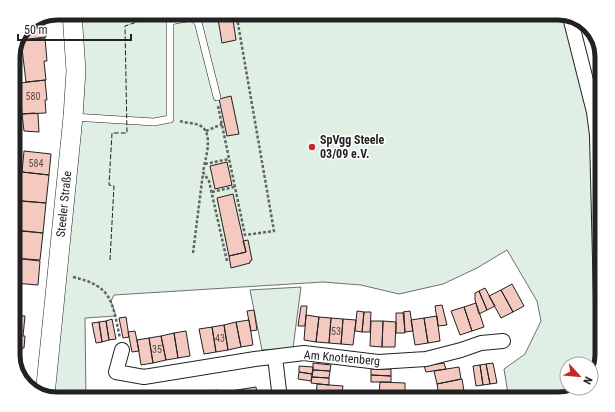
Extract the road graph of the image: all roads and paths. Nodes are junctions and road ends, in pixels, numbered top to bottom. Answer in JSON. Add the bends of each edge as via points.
{"nodes":[{"id":1,"x":72,"y":20,"type":"edge"},
{"id":2,"x":179,"y":20,"type":"edge"},
{"id":3,"x":196,"y":20,"type":"edge"},
{"id":4,"x":237,"y":20,"type":"edge"},
{"id":5,"x":571,"y":23,"type":"edge"},
{"id":6,"x":217,"y":97,"type":"joint"},
{"id":7,"x":72,"y":116,"type":"junction"},
{"id":8,"x":170,"y":119,"type":"junction"},
{"id":9,"x":595,"y":120,"type":"edge"},
{"id":10,"x":222,"y":124,"type":"junction"},
{"id":11,"x":206,"y":131,"type":"junction"},
{"id":12,"x":229,"y":160,"type":"junction"},
{"id":13,"x":205,"y":164,"type":"junction"},
{"id":14,"x":204,"y":172,"type":"junction"},
{"id":15,"x":234,"y":187,"type":"junction"},
{"id":16,"x":212,"y":192,"type":"junction"},
{"id":17,"x":193,"y":253,"type":"dead end"},
{"id":18,"x":227,"y":261,"type":"dead end"},
{"id":19,"x":57,"y":273,"type":"junction"},
{"id":20,"x":503,"y":341,"type":"dead end"},
{"id":21,"x":122,"y":350,"type":"joint"},
{"id":22,"x":275,"y":357,"type":"junction"},
{"id":23,"x":45,"y":390,"type":"edge"},
{"id":24,"x":279,"y":392,"type":"edge"}],
"edges":[{"from":1,"to":7,"type":"main road","name":"Steeler Straße","via":[[76,71]]},
{"from":2,"to":8,"type":"lane","via":[[170,22]]},
{"from":3,"to":6,"type":"lane"},
{"from":4,"to":15,"type":"path","via":[[274,231],[245,236]]},
{"from":5,"to":9,"type":"street"},
{"from":6,"to":10,"type":"path"},
{"from":7,"to":8,"type":"lane","via":[[154,122]]},
{"from":7,"to":19,"type":"main road","name":"Steeler Straße"},
{"from":8,"to":11,"type":"path","via":[[195,124]]},
{"from":10,"to":11,"type":"path"},
{"from":10,"to":12,"type":"path"},
{"from":11,"to":13,"type":"path","via":[[208,138]]},
{"from":12,"to":13,"type":"path"},
{"from":12,"to":15,"type":"path"},
{"from":13,"to":14,"type":"path"},
{"from":14,"to":16,"type":"path"},
{"from":14,"to":17,"type":"path"},
{"from":15,"to":16,"type":"path"},
{"from":16,"to":18,"type":"path"},
{"from":19,"to":21,"type":"path","via":[[92,283],[104,291],[112,301]]},
{"from":19,"to":23,"type":"main road","name":"Steeler Straße"},
{"from":20,"to":22,"type":"street","name":"Am Knottenberg","via":[[481,343],[426,359],[378,362],[304,353]]},
{"from":21,"to":22,"type":"street","name":"Am Knottenberg","via":[[116,372],[144,377]]},
{"from":22,"to":24,"type":"street"}]}
